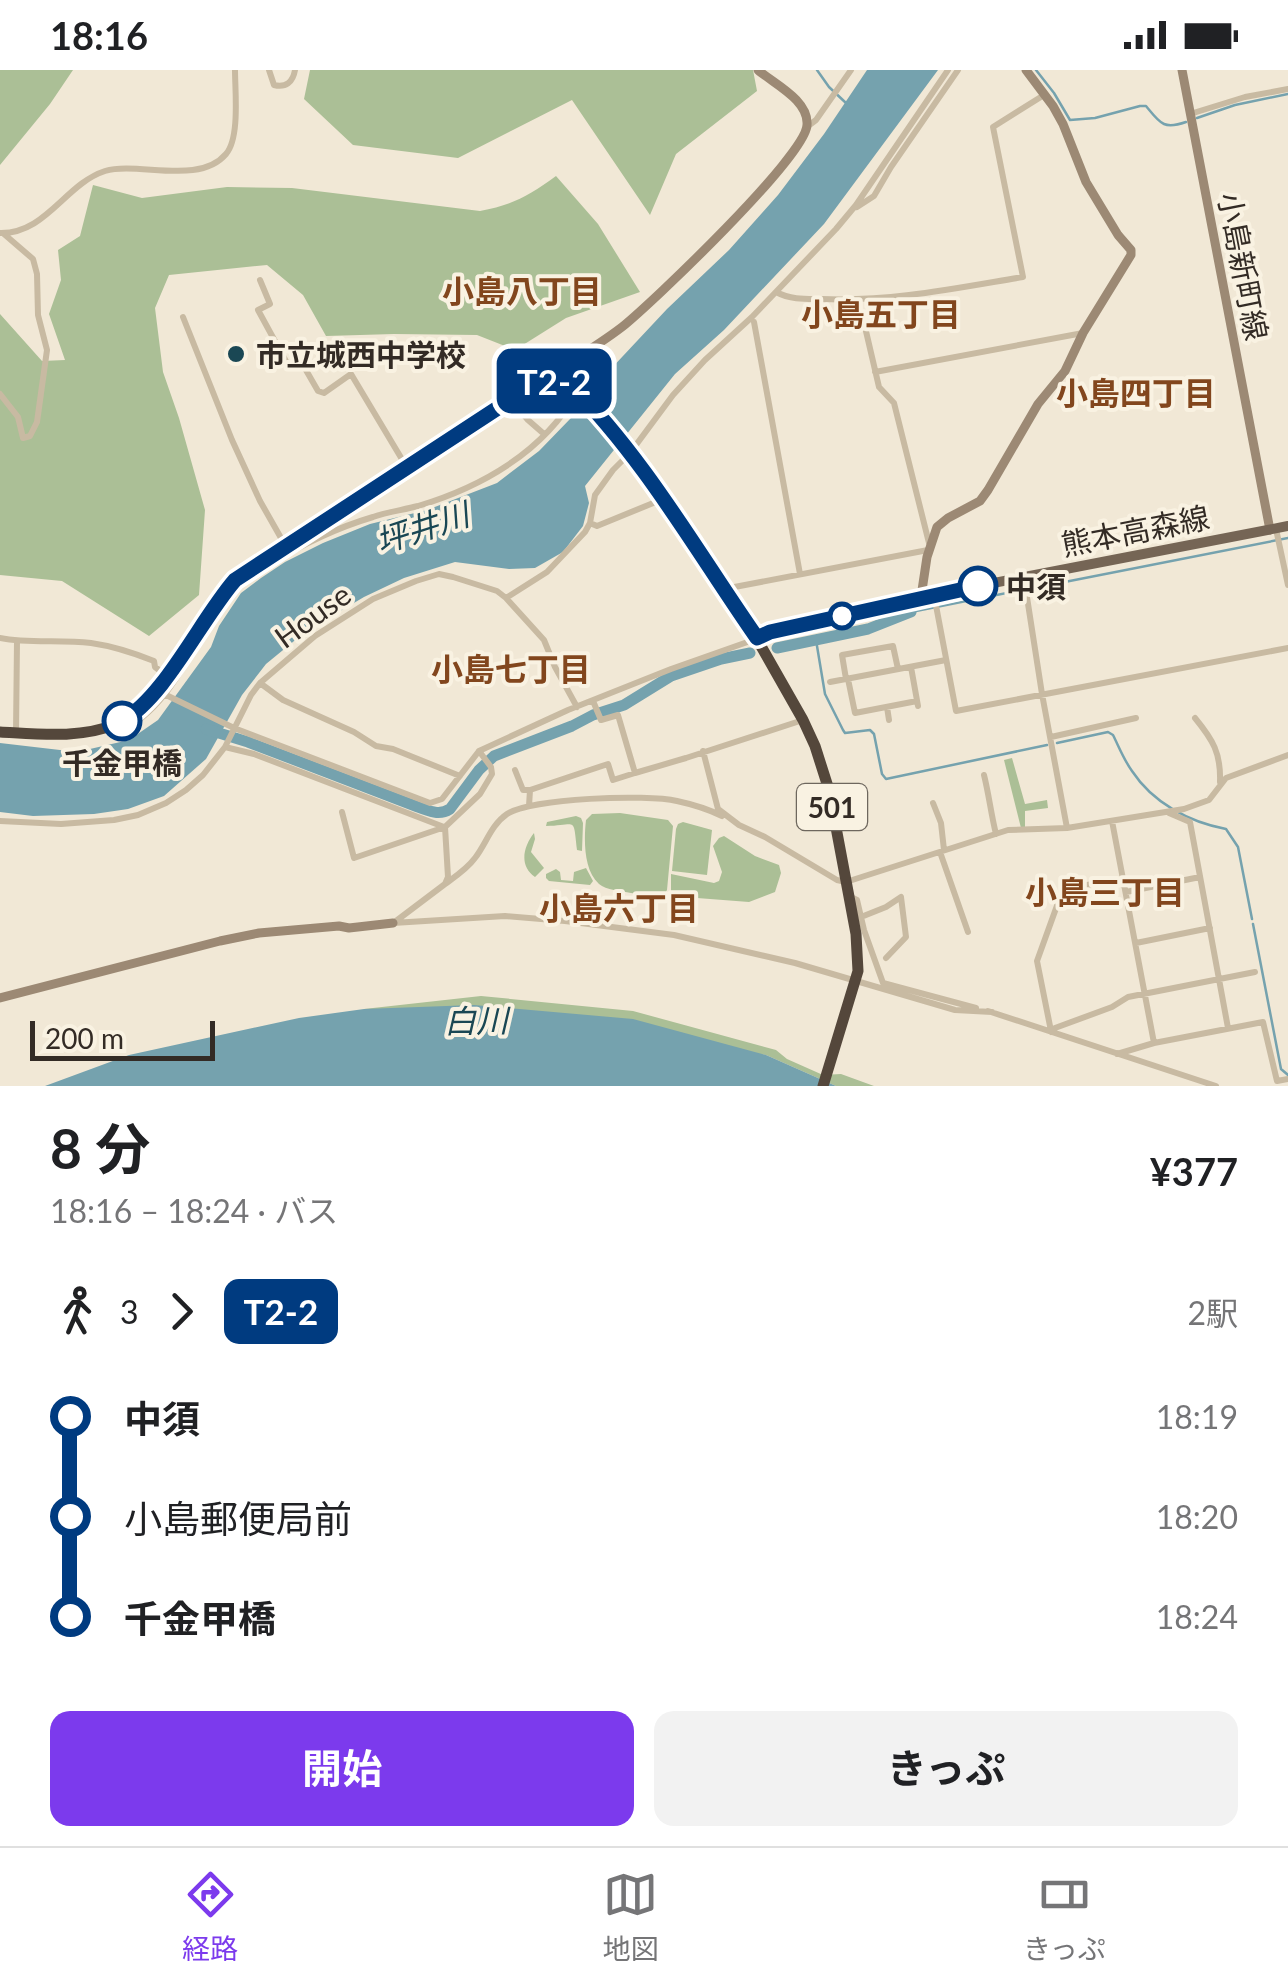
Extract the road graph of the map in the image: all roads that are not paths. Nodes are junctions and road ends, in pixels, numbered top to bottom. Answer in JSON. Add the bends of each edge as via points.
{"nodes":[{"id":1,"x":236,"y":70,"type":"edge"},
{"id":2,"x":269,"y":70,"type":"edge"},
{"id":3,"x":295,"y":70,"type":"edge"},
{"id":4,"x":758,"y":70,"type":"edge"},
{"id":5,"x":851,"y":70,"type":"edge"},
{"id":6,"x":948,"y":70,"type":"edge"},
{"id":7,"x":958,"y":70,"type":"edge"},
{"id":8,"x":1026,"y":70,"type":"edge"},
{"id":9,"x":1182,"y":70,"type":"edge"},
{"id":10,"x":1288,"y":89,"type":"edge"},
{"id":11,"x":1044,"y":95,"type":"junction"},
{"id":12,"x":1190,"y":114,"type":"junction"},
{"id":13,"x":808,"y":126,"type":"junction"},
{"id":14,"x":852,"y":210,"type":"junction"},
{"id":15,"x":2,"y":233,"type":"edge"},
{"id":16,"x":260,"y":280,"type":"dead end"},
{"id":17,"x":776,"y":292,"type":"junction"},
{"id":18,"x":859,"y":300,"type":"junction"},
{"id":19,"x":183,"y":317,"type":"dead end"},
{"id":20,"x":754,"y":322,"type":"dead end"},
{"id":21,"x":1083,"y":333,"type":"junction"},
{"id":22,"x":597,"y":344,"type":"junction"},
{"id":23,"x":875,"y":372,"type":"junction"},
{"id":24,"x":534,"y":384,"type":"junction"},
{"id":25,"x":578,"y":392,"type":"junction"},
{"id":26,"x":0,"y":394,"type":"edge"},
{"id":27,"x":510,"y":400,"type":"junction"},
{"id":28,"x":544,"y":434,"type":"junction"},
{"id":29,"x":629,"y":451,"type":"junction"},
{"id":30,"x":407,"y":468,"type":"junction"},
{"id":31,"x":664,"y":498,"type":"junction"},
{"id":32,"x":590,"y":523,"type":"junction"},
{"id":33,"x":1278,"y":528,"type":"edge"},
{"id":34,"x":286,"y":546,"type":"junction"},
{"id":35,"x":929,"y":547,"type":"junction"},
{"id":36,"x":800,"y":574,"type":"junction"},
{"id":37,"x":1024,"y":577,"type":"junction"},
{"id":38,"x":1288,"y":585,"type":"edge"},
{"id":39,"x":723,"y":589,"type":"junction"},
{"id":40,"x":934,"y":595,"type":"junction"},
{"id":41,"x":506,"y":598,"type":"junction"},
{"id":42,"x":922,"y":598,"type":"junction"},
{"id":43,"x":203,"y":624,"type":"junction"},
{"id":44,"x":0,"y":638,"type":"edge"},
{"id":45,"x":757,"y":638,"type":"junction"},
{"id":46,"x":17,"y":641,"type":"junction"},
{"id":47,"x":1288,"y":648,"type":"edge"},
{"id":48,"x":946,"y":660,"type":"junction"},
{"id":49,"x":910,"y":667,"type":"junction"},
{"id":50,"x":898,"y":669,"type":"junction"},
{"id":51,"x":166,"y":676,"type":"junction"},
{"id":52,"x":847,"y":679,"type":"junction"},
{"id":53,"x":830,"y":682,"type":"dead end"},
{"id":54,"x":260,"y":683,"type":"junction"},
{"id":55,"x":167,"y":694,"type":"junction"},
{"id":56,"x":1042,"y":694,"type":"junction"},
{"id":57,"x":593,"y":701,"type":"junction"},
{"id":58,"x":577,"y":707,"type":"junction"},
{"id":59,"x":887,"y":707,"type":"junction"},
{"id":60,"x":1136,"y":718,"type":"dead end"},
{"id":61,"x":1195,"y":718,"type":"dead end"},
{"id":62,"x":803,"y":720,"type":"junction"},
{"id":63,"x":889,"y":720,"type":"dead end"},
{"id":64,"x":108,"y":727,"type":"junction"},
{"id":65,"x":232,"y":728,"type":"junction"},
{"id":66,"x":0,"y":732,"type":"edge"},
{"id":67,"x":16,"y":733,"type":"junction"},
{"id":68,"x":1050,"y":737,"type":"junction"},
{"id":69,"x":261,"y":738,"type":"junction"},
{"id":70,"x":225,"y":746,"type":"junction"},
{"id":71,"x":479,"y":751,"type":"junction"},
{"id":72,"x":703,"y":751,"type":"junction"},
{"id":73,"x":254,"y":754,"type":"junction"},
{"id":74,"x":1288,"y":756,"type":"edge"},
{"id":75,"x":516,"y":770,"type":"dead end"},
{"id":76,"x":634,"y":772,"type":"junction"},
{"id":77,"x":984,"y":775,"type":"dead end"},
{"id":78,"x":460,"y":776,"type":"junction"},
{"id":79,"x":1220,"y":784,"type":"junction"},
{"id":80,"x":530,"y":790,"type":"junction"},
{"id":81,"x":933,"y":803,"type":"dead end"},
{"id":82,"x":529,"y":806,"type":"junction"},
{"id":83,"x":342,"y":812,"type":"dead end"},
{"id":84,"x":1168,"y":812,"type":"junction"},
{"id":85,"x":0,"y":821,"type":"edge"},
{"id":86,"x":1112,"y":821,"type":"junction"},
{"id":87,"x":735,"y":822,"type":"junction"},
{"id":88,"x":445,"y":827,"type":"junction"},
{"id":89,"x":1067,"y":828,"type":"junction"},
{"id":90,"x":996,"y":834,"type":"junction"},
{"id":91,"x":942,"y":851,"type":"junction"},
{"id":92,"x":1200,"y":877,"type":"junction"},
{"id":93,"x":1124,"y":879,"type":"junction"},
{"id":94,"x":846,"y":882,"type":"junction"},
{"id":95,"x":445,"y":884,"type":"junction"},
{"id":96,"x":1126,"y":892,"type":"junction"},
{"id":97,"x":848,"y":895,"type":"junction"},
{"id":98,"x":861,"y":917,"type":"junction"},
{"id":99,"x":393,"y":923,"type":"junction"},
{"id":100,"x":1210,"y":928,"type":"junction"},
{"id":101,"x":968,"y":932,"type":"dead end"},
{"id":102,"x":1136,"y":942,"type":"junction"},
{"id":103,"x":886,"y":958,"type":"dead end"},
{"id":104,"x":1255,"y":972,"type":"dead end"},
{"id":105,"x":1219,"y":979,"type":"junction"},
{"id":106,"x":855,"y":986,"type":"junction"},
{"id":107,"x":1145,"y":992,"type":"junction"},
{"id":108,"x":0,"y":998,"type":"edge"},
{"id":109,"x":992,"y":1012,"type":"junction"},
{"id":110,"x":1228,"y":1028,"type":"junction"},
{"id":111,"x":1051,"y":1032,"type":"junction"},
{"id":112,"x":1154,"y":1043,"type":"junction"},
{"id":113,"x":1116,"y":1054,"type":"junction"},
{"id":114,"x":1288,"y":1079,"type":"edge"},
{"id":115,"x":823,"y":1086,"type":"edge"},
{"id":116,"x":1216,"y":1086,"type":"edge"}],
"edges":[{"from":1,"to":15,"type":"street","via":[[233,140],[214,164],[177,172],[103,172],[27,228]]},
{"from":2,"to":3,"type":"street","via":[[278,86],[291,82]]},
{"from":4,"to":13,"type":"street","via":[[797,101]]},
{"from":5,"to":13,"type":"street"},
{"from":6,"to":14,"type":"street"},
{"from":7,"to":14,"type":"street","via":[[874,196]]},
{"from":8,"to":11,"type":"street"},
{"from":9,"to":12,"type":"street","name":"小島新町線"},
{"from":10,"to":12,"type":"street"},
{"from":11,"to":18,"type":"street","via":[[994,127],[1024,276]]},
{"from":11,"to":21,"type":"street","via":[[1086,182],[1131,250]]},
{"from":12,"to":33,"type":"street","name":"小島新町線"},
{"from":13,"to":22,"type":"street","via":[[735,219]]},
{"from":14,"to":17,"type":"street"},
{"from":15,"to":26,"type":"street","via":[[33,259],[37,274],[47,350],[30,436],[23,438],[18,417]]},
{"from":16,"to":30,"type":"street","via":[[270,304],[258,310],[288,365],[299,358],[324,392],[351,374]]},
{"from":17,"to":18,"type":"street"},
{"from":17,"to":29,"type":"street","via":[[694,372]]},
{"from":18,"to":23,"type":"street"},
{"from":19,"to":34,"type":"street","via":[[232,440]]},
{"from":20,"to":36,"type":"street"},
{"from":21,"to":23,"type":"street"},
{"from":21,"to":35,"type":"street","via":[[988,490],[936,527]]},
{"from":22,"to":24,"type":"street"},
{"from":22,"to":25,"type":"street","via":[[579,368]]},
{"from":23,"to":35,"type":"street","via":[[894,403]]},
{"from":24,"to":25,"type":"highway","via":[[566,382]]},
{"from":24,"to":27,"type":"highway"},
{"from":25,"to":28,"type":"street"},
{"from":25,"to":29,"type":"highway","number":"501"},
{"from":27,"to":28,"type":"street"},
{"from":27,"to":30,"type":"highway"},
{"from":28,"to":43,"type":"street","via":[[511,463],[464,489],[295,548],[244,580]]},
{"from":29,"to":31,"type":"highway","number":"501"},
{"from":29,"to":32,"type":"street","via":[[596,495]]},
{"from":30,"to":34,"type":"highway"},
{"from":31,"to":32,"type":"street","via":[[597,526]]},
{"from":31,"to":39,"type":"highway","number":"501"},
{"from":32,"to":41,"type":"street","via":[[547,572]]},
{"from":33,"to":37,"type":"main road","name":"熊本高森線"},
{"from":33,"to":38,"type":"street"},
{"from":34,"to":43,"type":"highway","via":[[235,580]]},
{"from":35,"to":36,"type":"street"},
{"from":35,"to":42,"type":"street"},
{"from":36,"to":39,"type":"street"},
{"from":37,"to":40,"type":"main road","name":"熊本高森線"},
{"from":37,"to":56,"type":"street"},
{"from":39,"to":45,"type":"highway","number":"501"},
{"from":40,"to":42,"type":"main road","name":"熊本高森線"},
{"from":40,"to":48,"type":"street"},
{"from":41,"to":54,"type":"street","name":"House","via":[[454,576],[416,581],[334,622]]},
{"from":41,"to":58,"type":"street","via":[[544,640]]},
{"from":42,"to":45,"type":"main road","name":"熊本高森線"},
{"from":43,"to":51,"type":"highway"},
{"from":43,"to":55,"type":"street"},
{"from":44,"to":46,"type":"street"},
{"from":45,"to":57,"type":"street"},
{"from":45,"to":62,"type":"highway","number":"501"},
{"from":46,"to":51,"type":"street","via":[[91,643],[154,661]]},
{"from":46,"to":67,"type":"street"},
{"from":47,"to":56,"type":"street"},
{"from":48,"to":49,"type":"street"},
{"from":48,"to":56,"type":"street","via":[[956,711]]},
{"from":49,"to":50,"type":"street"},
{"from":49,"to":59,"type":"street","via":[[918,704]]},
{"from":50,"to":52,"type":"street"},
{"from":50,"to":52,"type":"street","via":[[893,646],[842,655]]},
{"from":51,"to":64,"type":"highway","via":[[138,711]]},
{"from":52,"to":53,"type":"street"},
{"from":52,"to":59,"type":"street","via":[[855,713]]},
{"from":54,"to":65,"type":"street","name":"House"},
{"from":54,"to":78,"type":"street","via":[[376,746]]},
{"from":55,"to":64,"type":"street","via":[[129,728]]},
{"from":55,"to":65,"type":"street"},
{"from":56,"to":68,"type":"street"},
{"from":57,"to":58,"type":"street"},
{"from":57,"to":76,"type":"street","via":[[602,720],[618,716]]},
{"from":58,"to":71,"type":"street"},
{"from":59,"to":63,"type":"street"},
{"from":60,"to":68,"type":"street"},
{"from":61,"to":79,"type":"street","via":[[1216,748]]},
{"from":62,"to":72,"type":"street"},
{"from":62,"to":94,"type":"highway","number":"501","via":[[829,790]]},
{"from":64,"to":67,"type":"highway"},
{"from":65,"to":69,"type":"street"},
{"from":65,"to":70,"type":"street","name":"House"},
{"from":66,"to":67,"type":"highway"},
{"from":68,"to":89,"type":"street"},
{"from":69,"to":73,"type":"street"},
{"from":69,"to":78,"type":"street","via":[[430,803],[442,799]]},
{"from":70,"to":73,"type":"street"},
{"from":70,"to":85,"type":"street","name":"House","via":[[186,790],[138,816],[61,824]]},
{"from":71,"to":78,"type":"street"},
{"from":71,"to":88,"type":"street","via":[[492,774]]},
{"from":72,"to":76,"type":"street"},
{"from":72,"to":87,"type":"street","via":[[718,808]]},
{"from":73,"to":88,"type":"street"},
{"from":74,"to":79,"type":"street"},
{"from":75,"to":80,"type":"street","via":[[522,790]]},
{"from":76,"to":80,"type":"street","via":[[613,780],[608,764]]},
{"from":77,"to":90,"type":"street"},
{"from":79,"to":84,"type":"street","via":[[1209,800]]},
{"from":80,"to":82,"type":"street"},
{"from":81,"to":91,"type":"street"},
{"from":82,"to":87,"type":"street","via":[[618,797],[669,800]]},
{"from":82,"to":95,"type":"street","via":[[502,818],[476,856]]},
{"from":83,"to":88,"type":"street","via":[[354,858]]},
{"from":84,"to":86,"type":"street"},
{"from":84,"to":92,"type":"street","via":[[1190,822]]},
{"from":86,"to":89,"type":"street"},
{"from":86,"to":93,"type":"street"},
{"from":87,"to":94,"type":"street"},
{"from":88,"to":95,"type":"street"},
{"from":89,"to":90,"type":"street"},
{"from":90,"to":91,"type":"street"},
{"from":91,"to":94,"type":"street"},
{"from":91,"to":101,"type":"street"},
{"from":92,"to":96,"type":"street"},
{"from":92,"to":100,"type":"street"},
{"from":93,"to":96,"type":"street"},
{"from":93,"to":111,"type":"street","via":[[1063,888],[1038,960]]},
{"from":94,"to":97,"type":"highway","number":"501"},
{"from":95,"to":99,"type":"street"},
{"from":96,"to":102,"type":"street"},
{"from":97,"to":98,"type":"street","via":[[857,900]]},
{"from":97,"to":106,"type":"highway","number":"501"},
{"from":98,"to":103,"type":"street","via":[[900,897],[906,937]]},
{"from":98,"to":109,"type":"street","via":[[883,983]]},
{"from":99,"to":106,"type":"street","via":[[505,916],[596,924],[746,950]]},
{"from":99,"to":108,"type":"street","via":[[259,933]]},
{"from":100,"to":102,"type":"street"},
{"from":100,"to":105,"type":"street"},
{"from":102,"to":107,"type":"street"},
{"from":104,"to":105,"type":"street"},
{"from":105,"to":107,"type":"street"},
{"from":105,"to":110,"type":"street"},
{"from":106,"to":109,"type":"street"},
{"from":106,"to":115,"type":"highway","number":"501"},
{"from":107,"to":111,"type":"street"},
{"from":107,"to":112,"type":"street"},
{"from":109,"to":111,"type":"street"},
{"from":110,"to":112,"type":"street"},
{"from":110,"to":114,"type":"street","via":[[1264,1022],[1278,1081]]},
{"from":111,"to":113,"type":"street"},
{"from":112,"to":113,"type":"street"},
{"from":113,"to":116,"type":"street"}]}
